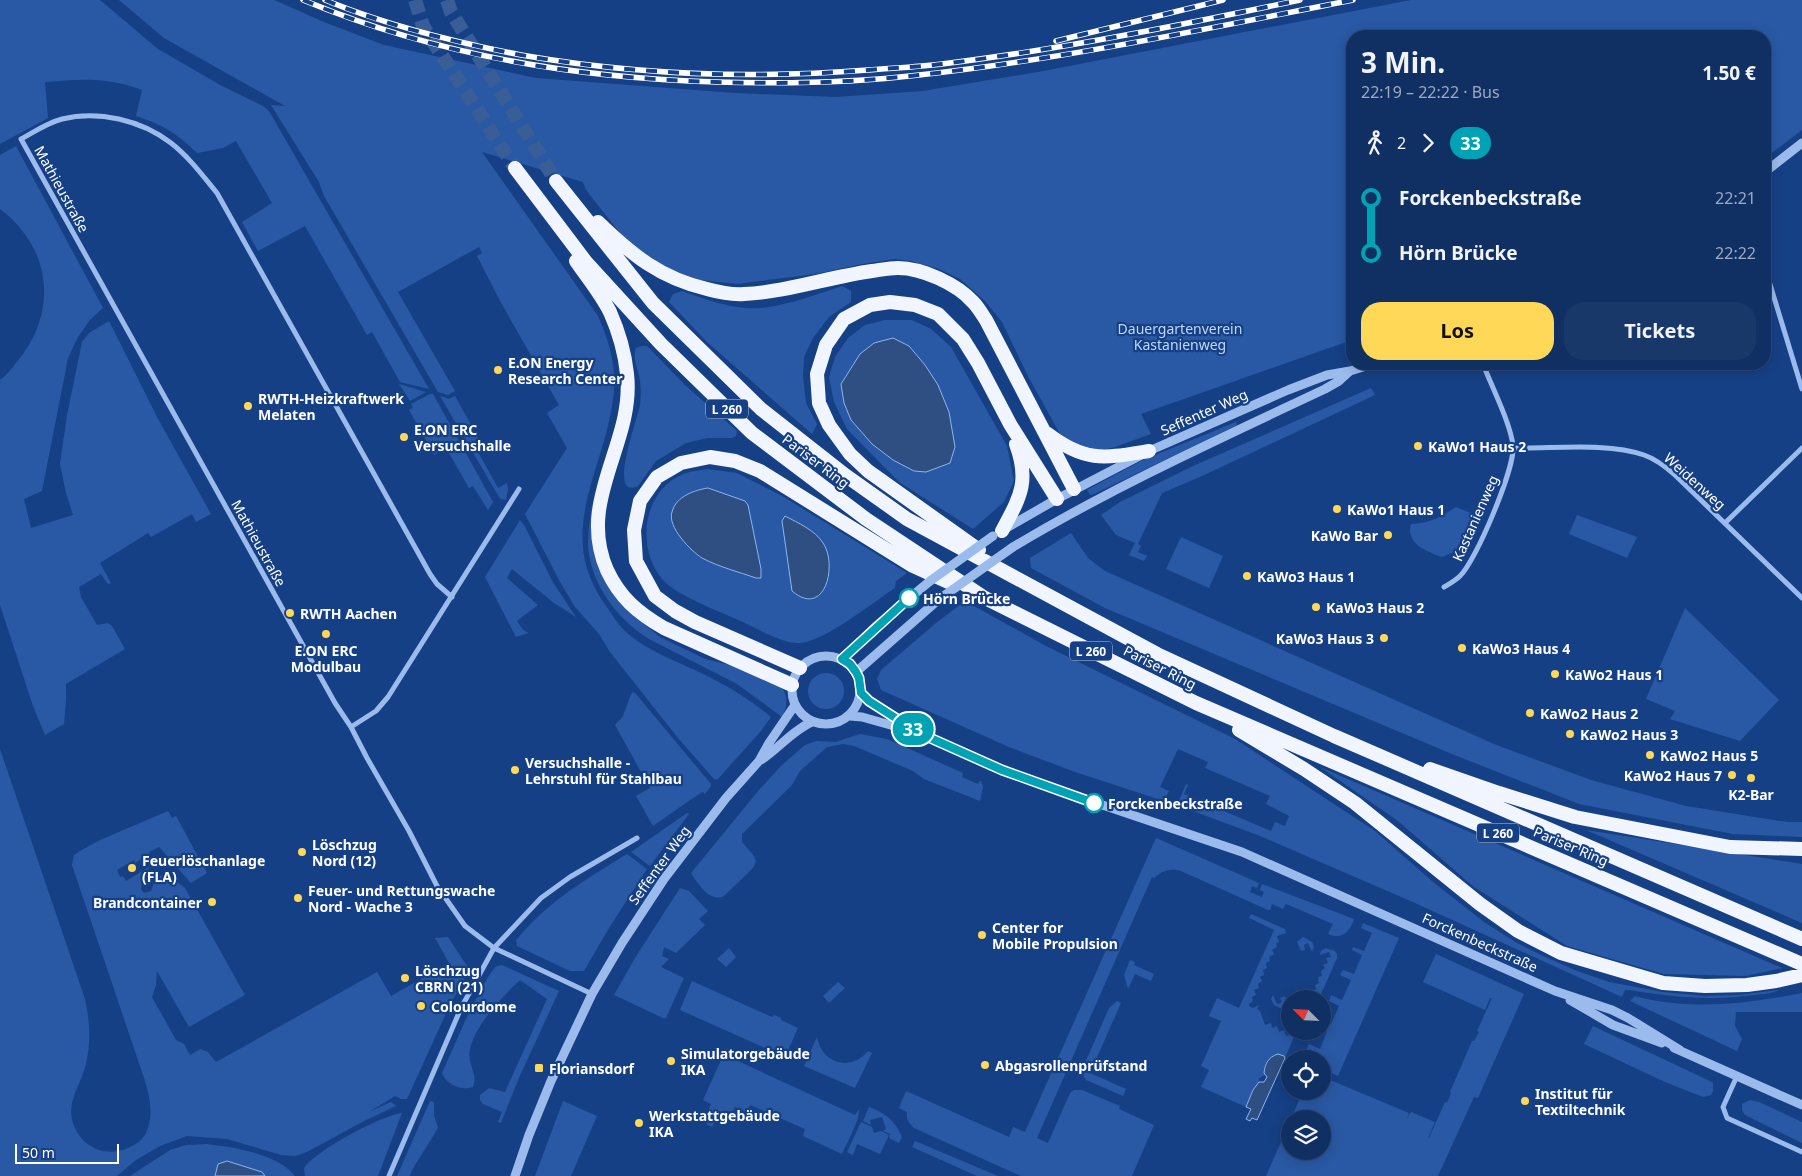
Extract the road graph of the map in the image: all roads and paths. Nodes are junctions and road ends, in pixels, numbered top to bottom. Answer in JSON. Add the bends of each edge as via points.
{"nodes":[{"id":1,"x":1802,"y":143,"type":"edge"},
{"id":2,"x":1771,"y":167,"type":"edge"},
{"id":3,"x":1771,"y":288,"type":"edge"},
{"id":4,"x":1353,"y":370,"type":"edge"},
{"id":5,"x":1485,"y":370,"type":"edge"},
{"id":6,"x":1350,"y":371,"type":"junction"},
{"id":7,"x":1802,"y":389,"type":"edge"},
{"id":8,"x":1010,"y":424,"type":"junction"},
{"id":9,"x":1046,"y":432,"type":"junction"},
{"id":10,"x":1513,"y":448,"type":"junction"},
{"id":11,"x":1802,"y":448,"type":"edge"},
{"id":12,"x":1149,"y":451,"type":"junction"},
{"id":13,"x":519,"y":489,"type":"dead end"},
{"id":14,"x":1074,"y":490,"type":"junction"},
{"id":15,"x":1056,"y":499,"type":"junction"},
{"id":16,"x":1082,"y":506,"type":"junction"},
{"id":17,"x":1065,"y":516,"type":"junction"},
{"id":18,"x":1725,"y":523,"type":"junction"},
{"id":19,"x":998,"y":534,"type":"junction"},
{"id":20,"x":1015,"y":578,"type":"junction"},
{"id":21,"x":1444,"y":587,"type":"dead end"},
{"id":22,"x":452,"y":597,"type":"junction"},
{"id":23,"x":985,"y":598,"type":"junction"},
{"id":24,"x":1802,"y":598,"type":"edge"},
{"id":25,"x":842,"y":659,"type":"junction"},
{"id":26,"x":800,"y":668,"type":"junction"},
{"id":27,"x":856,"y":672,"type":"junction"},
{"id":28,"x":792,"y":685,"type":"junction"},
{"id":29,"x":861,"y":693,"type":"junction"},
{"id":30,"x":1196,"y":704,"type":"junction"},
{"id":31,"x":795,"y":705,"type":"junction"},
{"id":32,"x":850,"y":716,"type":"junction"},
{"id":33,"x":812,"y":722,"type":"junction"},
{"id":34,"x":351,"y":727,"type":"junction"},
{"id":35,"x":919,"y":733,"type":"junction"},
{"id":36,"x":1334,"y":736,"type":"junction"},
{"id":37,"x":759,"y":761,"type":"junction"},
{"id":38,"x":637,"y":838,"type":"dead end"},
{"id":39,"x":1802,"y":849,"type":"edge"},
{"id":40,"x":1802,"y":939,"type":"edge"},
{"id":41,"x":494,"y":948,"type":"junction"},
{"id":42,"x":1802,"y":964,"type":"edge"},
{"id":43,"x":1802,"y":975,"type":"edge"},
{"id":44,"x":1556,"y":991,"type":"junction"},
{"id":45,"x":592,"y":994,"type":"junction"},
{"id":46,"x":1680,"y":1050,"type":"junction"},
{"id":47,"x":1737,"y":1076,"type":"junction"},
{"id":48,"x":1802,"y":1105,"type":"edge"},
{"id":49,"x":1802,"y":1152,"type":"edge"},
{"id":50,"x":390,"y":1176,"type":"edge"},
{"id":51,"x":515,"y":1176,"type":"edge"}],
"edges":[{"from":1,"to":2,"type":"street"},
{"from":3,"to":7,"type":"street"},
{"from":4,"to":6,"type":"street","name":"Seffenter Weg"},
{"from":5,"to":10,"type":"street","name":"Kastanienweg"},
{"from":6,"to":12,"type":"street","name":"Seffenter Weg","via":[[1327,375],[1288,390]]},
{"from":6,"to":16,"type":"street","name":"Seffenter Weg","via":[[1325,389]]},
{"from":8,"to":15,"type":"highway"},
{"from":8,"to":19,"type":"highway","via":[[1022,460],[1023,485]]},
{"from":8,"to":20,"type":"highway","via":[[963,338],[938,314],[915,304],[890,302],[870,305],[844,320],[826,345],[817,374],[819,403],[835,436],[868,471]]},
{"from":9,"to":12,"type":"highway","via":[[1080,454],[1100,457]]},
{"from":9,"to":14,"type":"highway"},
{"from":9,"to":20,"type":"highway","name":"Pariser Ring","number":"L 260","via":[[986,320],[972,301],[951,284],[930,274],[899,268],[743,295],[692,286],[641,261],[556,181],[653,303],[761,409],[907,520]]},
{"from":10,"to":18,"type":"street","name":"Weidenweg","via":[[1607,448],[1645,455],[1661,463]]},
{"from":10,"to":21,"type":"street","name":"Kastanienweg","via":[[1510,466],[1473,558],[1460,576]]},
{"from":11,"to":18,"type":"street"},
{"from":12,"to":14,"type":"street","name":"Seffenter Weg"},
{"from":13,"to":22,"type":"street"},
{"from":14,"to":15,"type":"street","name":"Seffenter Weg"},
{"from":14,"to":16,"type":"street"},
{"from":15,"to":17,"type":"street"},
{"from":15,"to":19,"type":"street","name":"Seffenter Weg"},
{"from":16,"to":17,"type":"street","name":"Seffenter Weg"},
{"from":17,"to":27,"type":"street","name":"Seffenter Weg","bridge":true,"via":[[1012,548],[938,600]]},
{"from":18,"to":24,"type":"street","name":"Weidenweg"},
{"from":19,"to":25,"type":"street","name":"Seffenter Weg","bridge":true,"via":[[919,589]]},
{"from":20,"to":36,"type":"highway","name":"Pariser Ring","number":"L 260","via":[[1157,654]]},
{"from":22,"to":34,"type":"street","via":[[388,697],[376,711]]},
{"from":22,"to":34,"type":"street","name":"Mathieustraße","via":[[430,574],[217,193],[188,159],[162,136],[120,119],[100,116],[61,119],[21,139]]},
{"from":23,"to":26,"type":"highway","via":[[913,566],[760,471],[735,461],[710,457],[700,459],[681,463],[657,477],[640,501],[634,530],[636,561],[655,596],[695,622]]},
{"from":23,"to":28,"type":"highway","name":"Pariser Ring","number":"L 260","via":[[866,519],[752,433],[661,344],[593,269],[515,168],[610,312],[622,348],[628,375],[626,402],[598,515],[602,558],[610,575],[627,601],[651,621]]},
{"from":23,"to":30,"type":"highway","name":"Pariser Ring","number":"L 260"},
{"from":25,"to":26,"type":"street","via":[[819,656]]},
{"from":25,"to":27,"type":"street"},
{"from":26,"to":28,"type":"street"},
{"from":27,"to":29,"type":"street"},
{"from":28,"to":31,"type":"street"},
{"from":29,"to":32,"type":"street"},
{"from":29,"to":35,"type":"street","name":"Forckenbeckstraße"},
{"from":30,"to":42,"type":"highway","name":"Pariser Ring","number":"L 260"},
{"from":30,"to":43,"type":"highway","via":[[1355,803],[1480,904],[1518,930],[1561,953],[1663,983],[1747,985]]},
{"from":31,"to":33,"type":"street"},
{"from":31,"to":37,"type":"street","name":"Seffenter Weg"},
{"from":32,"to":33,"type":"street","via":[[838,723]]},
{"from":32,"to":35,"type":"street","name":"Forckenbeckstraße","via":[[862,716]]},
{"from":33,"to":37,"type":"street","name":"Seffenter Weg","via":[[802,726],[776,751]]},
{"from":34,"to":41,"type":"street","name":"Mathieustraße","via":[[443,898],[465,926]]},
{"from":35,"to":44,"type":"street","name":"Forckenbeckstraße","via":[[1002,770],[1242,852]]},
{"from":36,"to":39,"type":"highway","via":[[1575,817],[1730,846]]},
{"from":36,"to":40,"type":"highway","name":"Pariser Ring","number":"L 260"},
{"from":37,"to":45,"type":"street","name":"Seffenter Weg","via":[[726,798],[664,879]]},
{"from":38,"to":41,"type":"street","via":[[576,873],[541,898]]},
{"from":41,"to":45,"type":"street"},
{"from":41,"to":50,"type":"street","via":[[461,1008]]},
{"from":44,"to":46,"type":"street","name":"Forckenbeckstraße","via":[[1618,1013]]},
{"from":44,"to":46,"type":"street","name":"Forckenbeckstraße","via":[[1620,1029]]},
{"from":45,"to":51,"type":"street","name":"Seffenter Weg","via":[[551,1081]]},
{"from":46,"to":47,"type":"street","name":"Forckenbeckstraße"},
{"from":47,"to":48,"type":"street","name":"Forckenbeckstraße"},
{"from":47,"to":49,"type":"street","via":[[1723,1107],[1727,1118]]}]}
